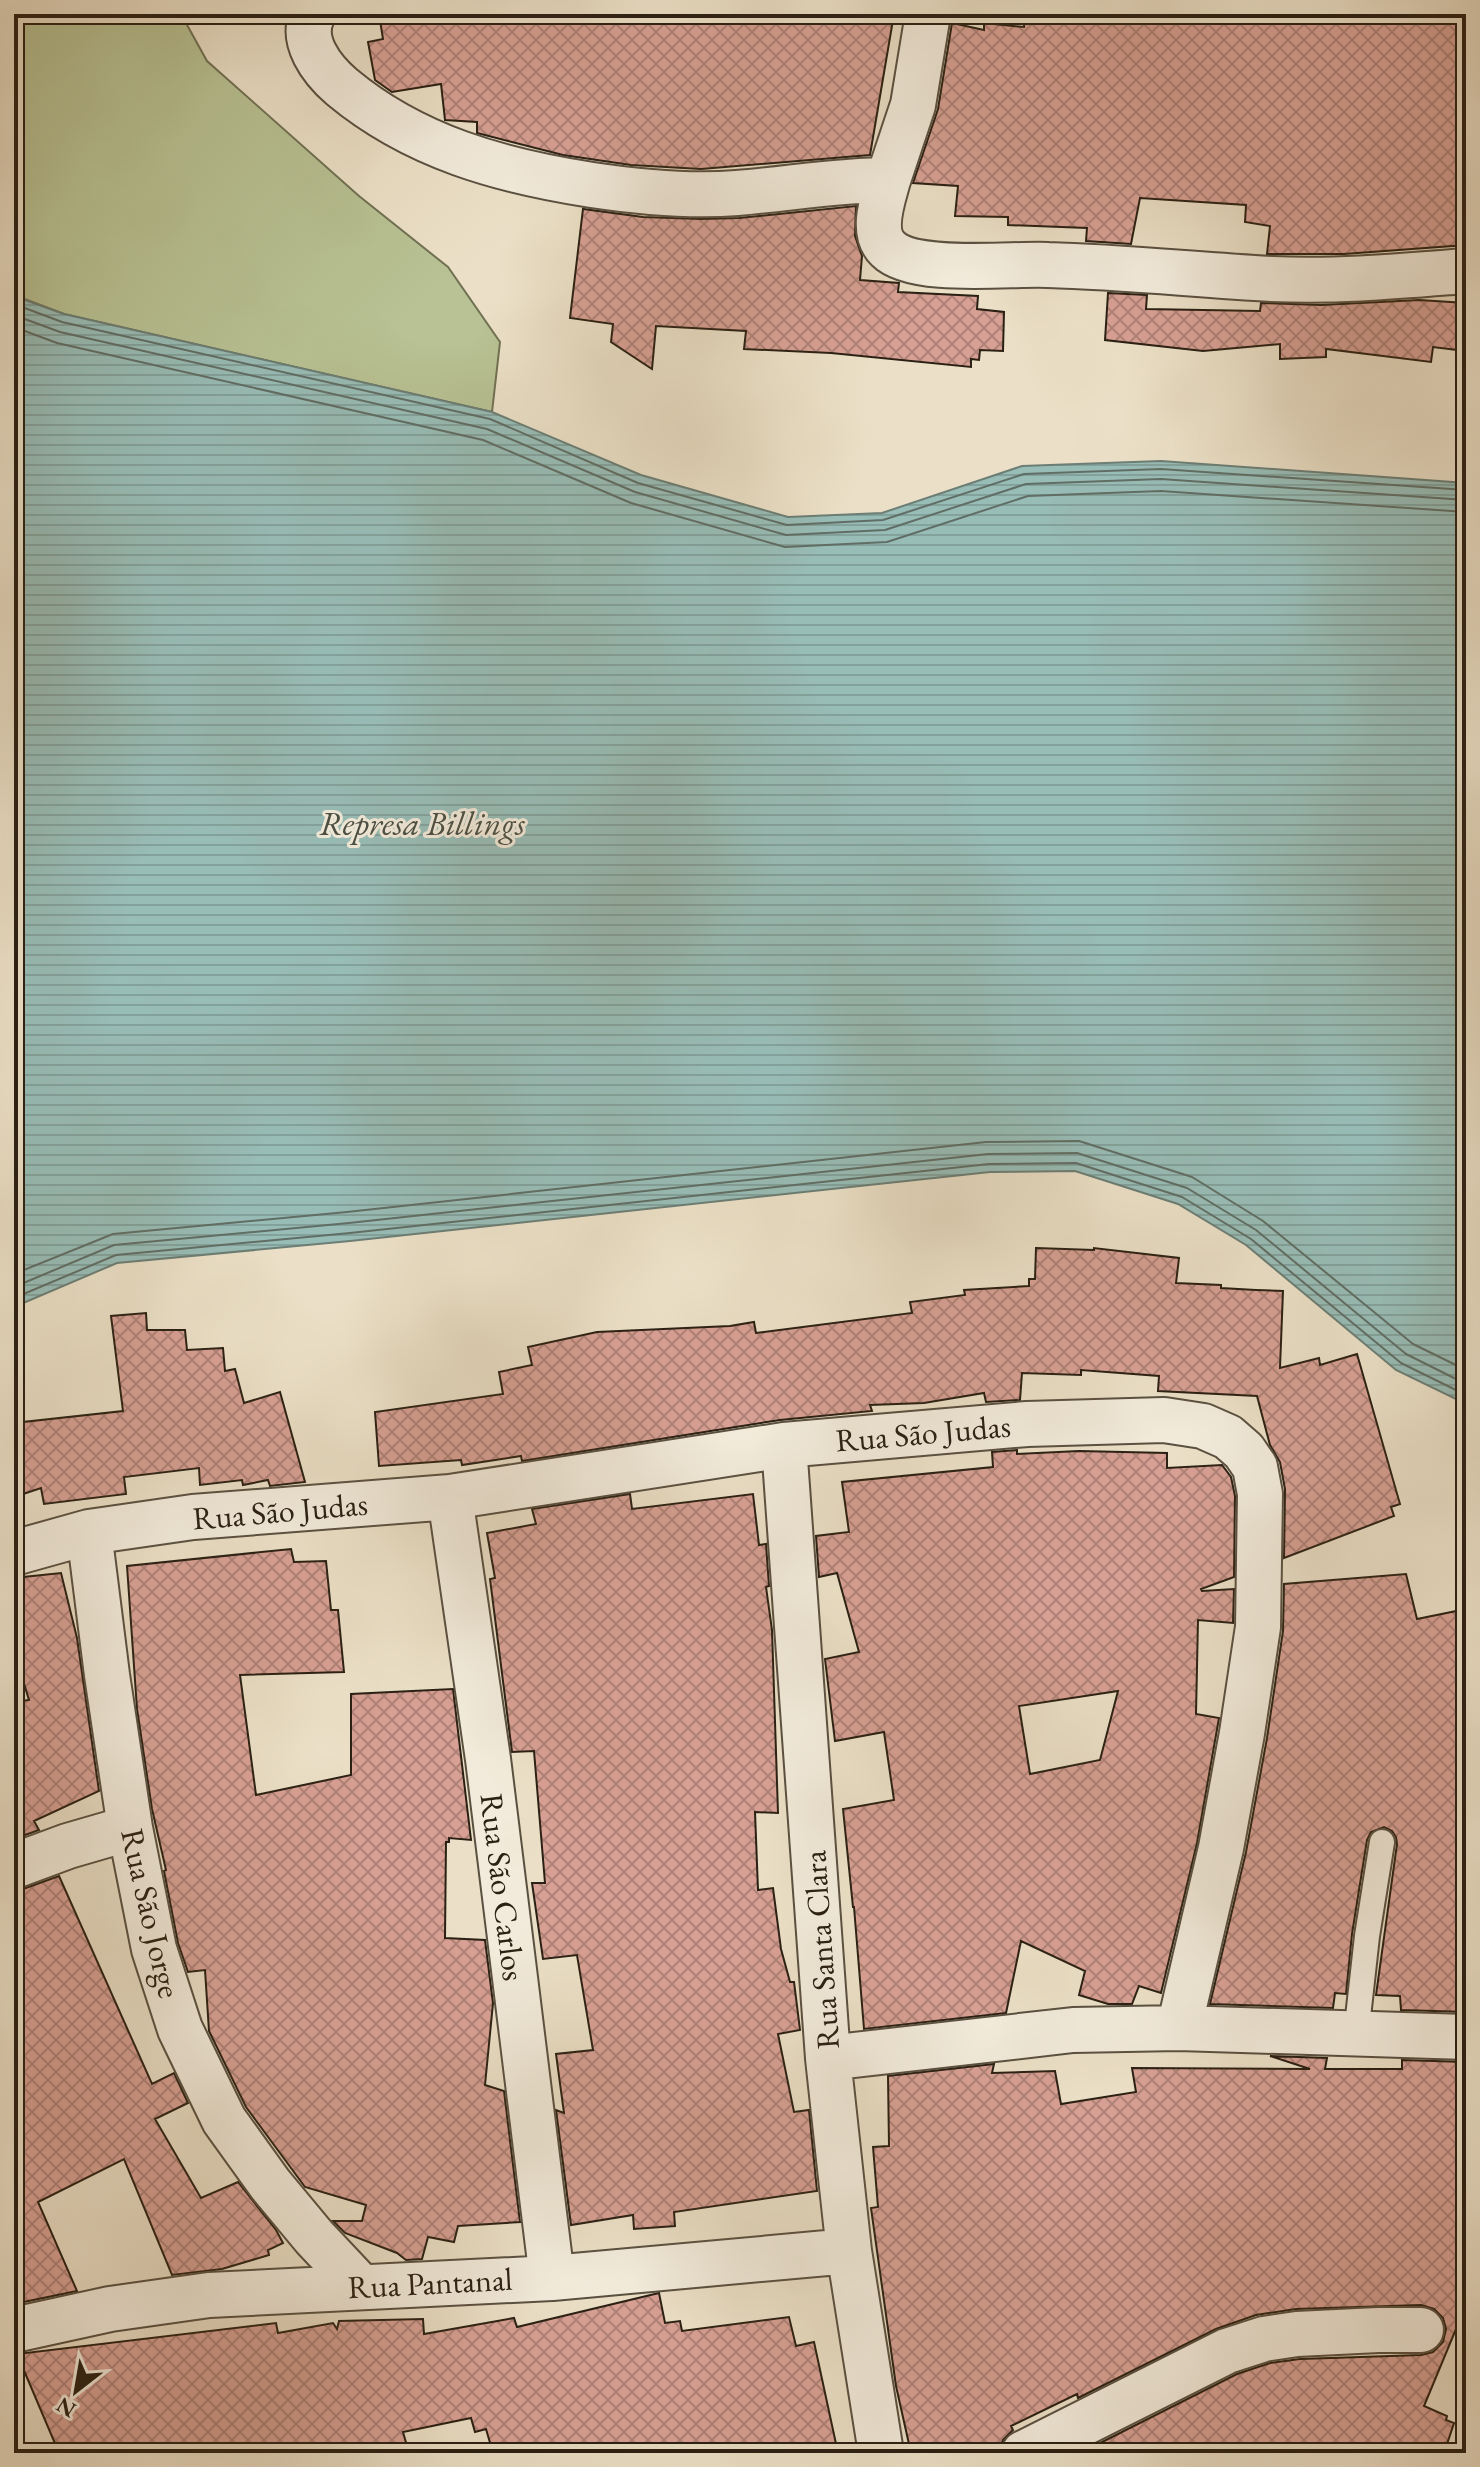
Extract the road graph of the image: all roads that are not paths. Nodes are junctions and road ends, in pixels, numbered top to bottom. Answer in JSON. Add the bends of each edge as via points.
{"nodes":[{"id":1,"x":313,"y":14,"type":"edge"},
{"id":2,"x":928,"y":14,"type":"edge"},
{"id":3,"x":888,"y":180,"type":"junction"},
{"id":4,"x":1466,"y":271,"type":"edge"},
{"id":5,"x":784,"y":1445,"type":"junction"},
{"id":6,"x":450,"y":1497,"type":"junction"},
{"id":7,"x":89,"y":1532,"type":"junction"},
{"id":8,"x":14,"y":1553,"type":"edge"},
{"id":9,"x":130,"y":1828,"type":"junction"},
{"id":10,"x":1382,"y":1842,"type":"dead end"},
{"id":11,"x":14,"y":1866,"type":"edge"},
{"id":12,"x":1179,"y":2028,"type":"junction"},
{"id":13,"x":1356,"y":2035,"type":"junction"},
{"id":14,"x":1466,"y":2037,"type":"edge"},
{"id":15,"x":828,"y":2058,"type":"junction"},
{"id":16,"x":849,"y":2251,"type":"junction"},
{"id":17,"x":552,"y":2278,"type":"junction"},
{"id":18,"x":360,"y":2286,"type":"junction"},
{"id":19,"x":14,"y":2330,"type":"edge"},
{"id":20,"x":1421,"y":2330,"type":"dead end"},
{"id":21,"x":881,"y":2453,"type":"edge"},
{"id":22,"x":1024,"y":2453,"type":"edge"}],
"edges":[{"from":1,"to":3,"type":"street","via":[[308,37],[318,60],[338,83],[410,133],[483,163],[553,179],[677,194]]},
{"from":2,"to":3,"type":"street","via":[[913,105]]},
{"from":3,"to":4,"type":"street","via":[[879,215],[881,236],[887,248],[912,261],[1274,279]]},
{"from":5,"to":6,"type":"street","name":"Rua São Judas"},
{"from":5,"to":12,"type":"street","name":"Rua São Judas","via":[[1027,1424],[1164,1420],[1203,1426],[1228,1437],[1255,1467],[1260,1494],[1258,1627],[1223,1833]]},
{"from":5,"to":15,"type":"street","name":"Rua Santa Clara"},
{"from":6,"to":7,"type":"street","name":"Rua São Judas","via":[[193,1517]]},
{"from":6,"to":17,"type":"street","name":"Rua São Carlos"},
{"from":7,"to":8,"type":"street","name":"Rua São Judas"},
{"from":7,"to":9,"type":"street","name":"Rua São Jorge"},
{"from":9,"to":11,"type":"street"},
{"from":9,"to":18,"type":"street","name":"Rua São Jorge","via":[[154,1949],[180,2029],[224,2120],[287,2206]]},
{"from":10,"to":13,"type":"lane"},
{"from":12,"to":13,"type":"street"},
{"from":12,"to":15,"type":"street","via":[[1073,2030]]},
{"from":13,"to":14,"type":"street"},
{"from":15,"to":16,"type":"street","name":"Rua Santa Clara"},
{"from":16,"to":17,"type":"street","name":"Rua Pantanal"},
{"from":16,"to":21,"type":"street","name":"Rua Santa Clara"},
{"from":17,"to":18,"type":"street","name":"Rua Pantanal"},
{"from":18,"to":19,"type":"street","name":"Rua Pantanal","via":[[209,2295]]},
{"from":20,"to":22,"type":"street","via":[[1264,2339],[1184,2371]]}]}
